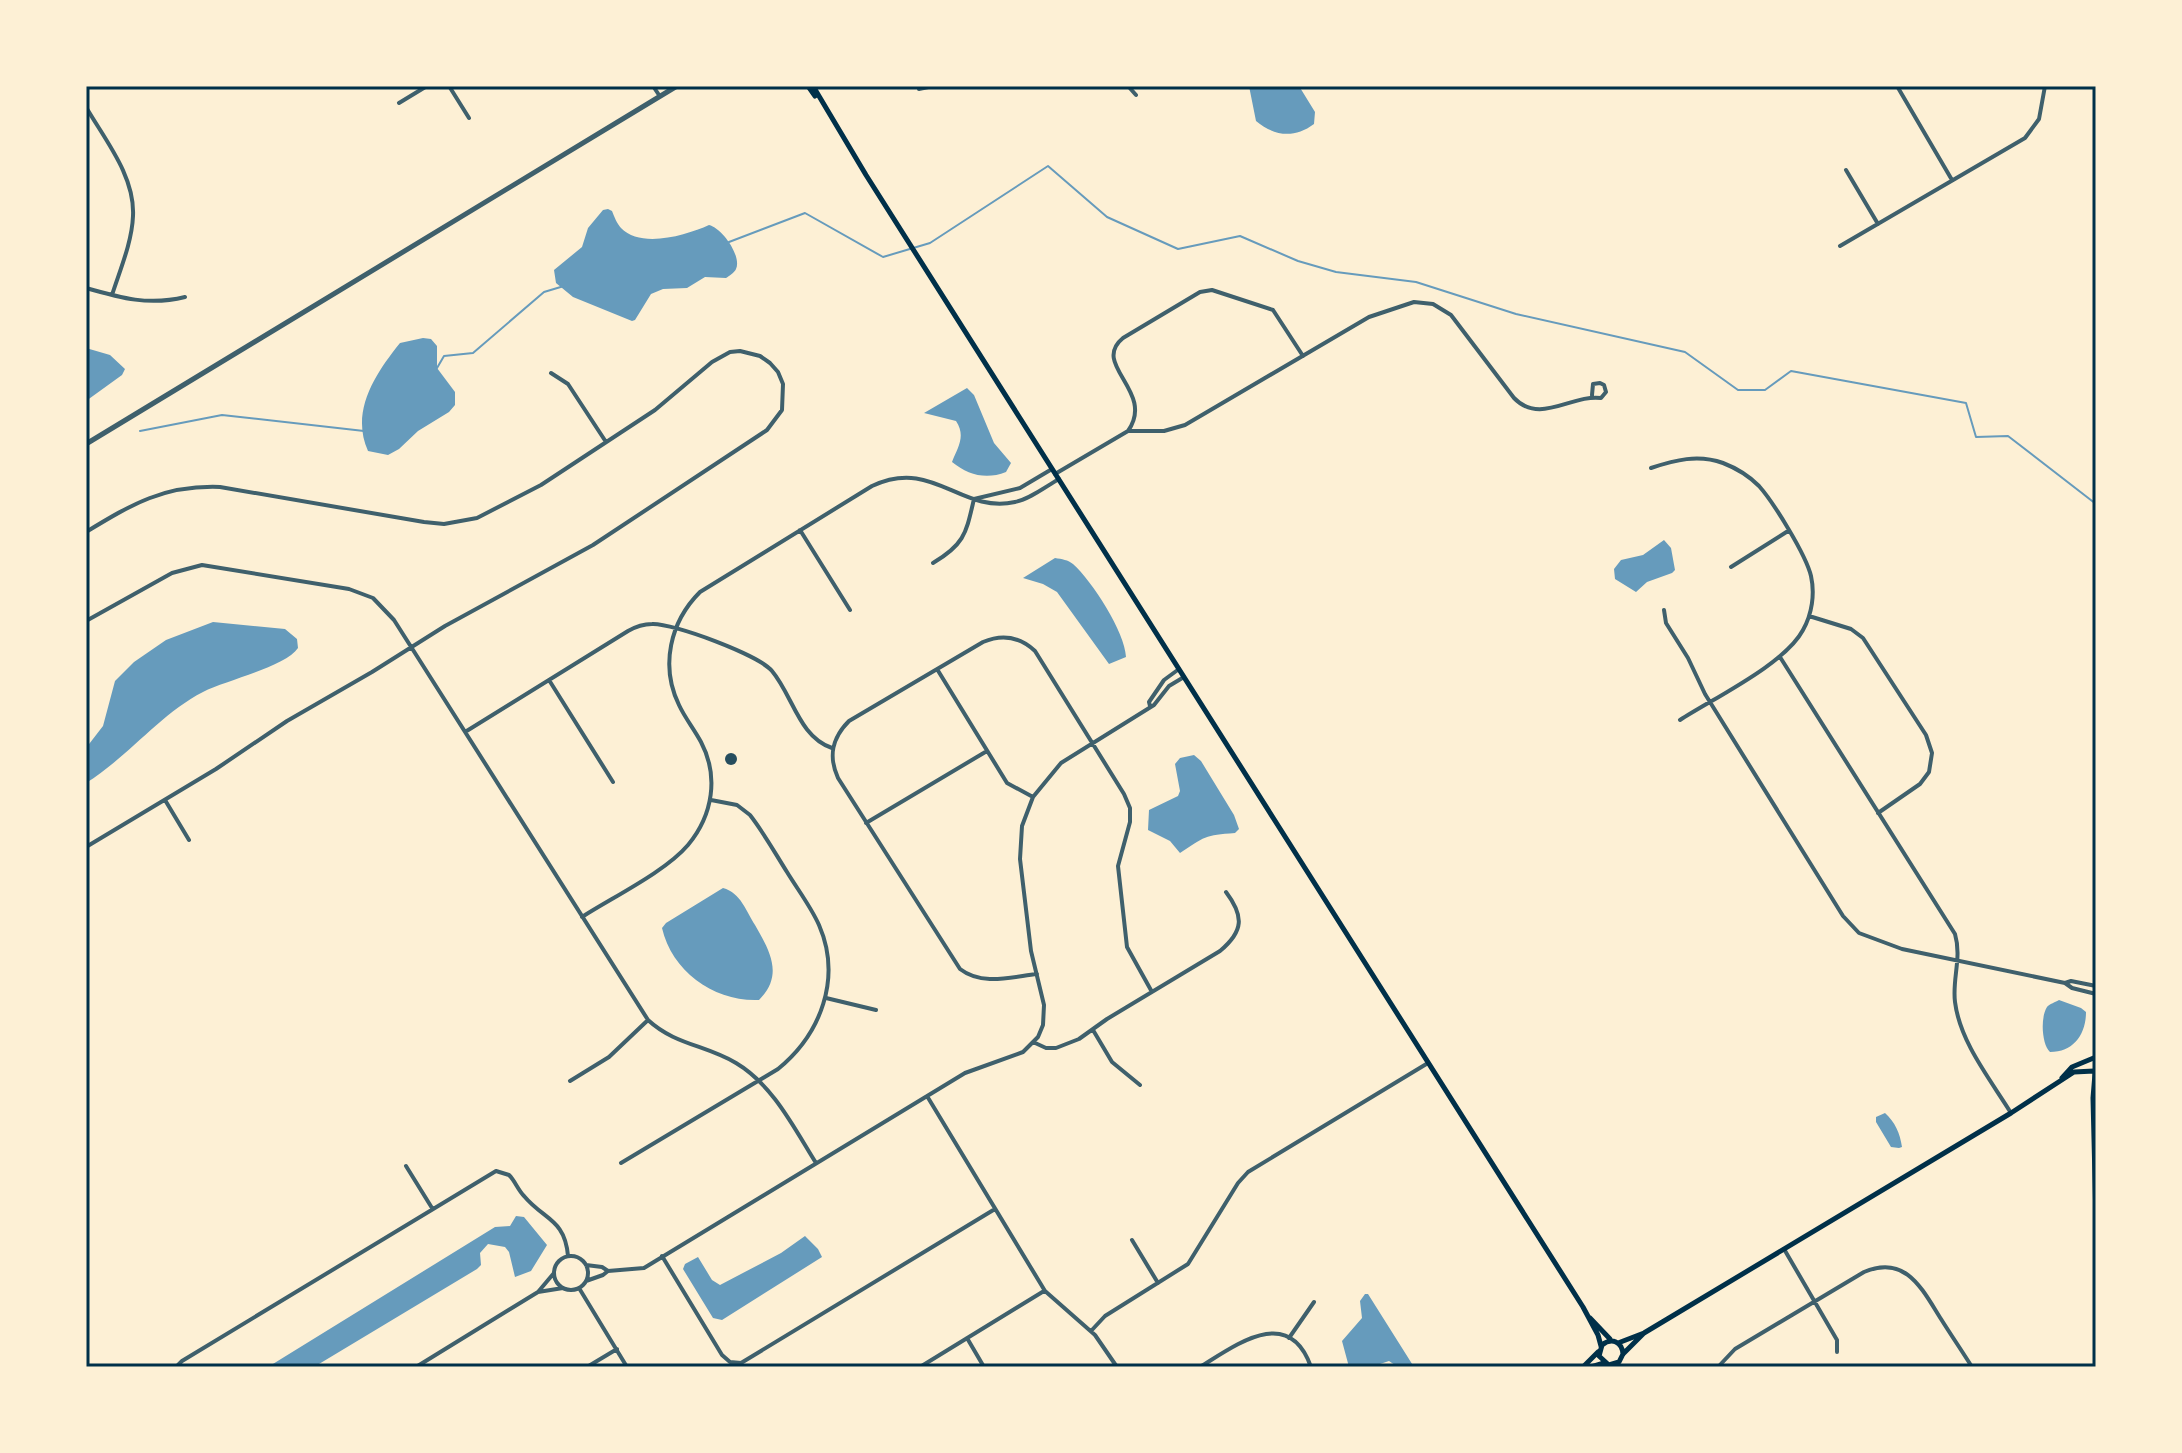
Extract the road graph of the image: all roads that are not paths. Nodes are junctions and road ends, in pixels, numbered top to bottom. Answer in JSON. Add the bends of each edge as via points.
{"nodes":[{"id":1,"x":427,"y":86,"type":"edge"},
{"id":2,"x":449,"y":86,"type":"edge"},
{"id":3,"x":653,"y":86,"type":"edge"},
{"id":4,"x":674,"y":86,"type":"edge"},
{"id":5,"x":810,"y":86,"type":"edge"},
{"id":6,"x":933,"y":86,"type":"edge"},
{"id":7,"x":1128,"y":86,"type":"edge"},
{"id":8,"x":1897,"y":86,"type":"edge"},
{"id":9,"x":2045,"y":86,"type":"edge"},
{"id":10,"x":919,"y":89,"type":"dead end"},
{"id":11,"x":659,"y":95,"type":"junction"},
{"id":12,"x":1136,"y":95,"type":"dead end"},
{"id":13,"x":399,"y":103,"type":"dead end"},
{"id":14,"x":86,"y":107,"type":"edge"},
{"id":15,"x":469,"y":118,"type":"dead end"},
{"id":16,"x":1846,"y":170,"type":"dead end"},
{"id":17,"x":1952,"y":180,"type":"junction"},
{"id":18,"x":1878,"y":224,"type":"junction"},
{"id":19,"x":1840,"y":246,"type":"dead end"},
{"id":20,"x":86,"y":288,"type":"edge"},
{"id":21,"x":112,"y":295,"type":"junction"},
{"id":22,"x":185,"y":297,"type":"dead end"},
{"id":23,"x":1303,"y":356,"type":"junction"},
{"id":24,"x":551,"y":373,"type":"dead end"},
{"id":25,"x":1592,"y":395,"type":"dead end"},
{"id":26,"x":1128,"y":431,"type":"junction"},
{"id":27,"x":606,"y":442,"type":"junction"},
{"id":28,"x":86,"y":444,"type":"edge"},
{"id":29,"x":1651,"y":468,"type":"dead end"},
{"id":30,"x":1055,"y":474,"type":"junction"},
{"id":31,"x":974,"y":499,"type":"junction"},
{"id":32,"x":800,"y":530,"type":"junction"},
{"id":33,"x":1788,"y":531,"type":"junction"},
{"id":34,"x":86,"y":532,"type":"edge"},
{"id":35,"x":933,"y":563,"type":"dead end"},
{"id":36,"x":1731,"y":567,"type":"dead end"},
{"id":37,"x":850,"y":610,"type":"dead end"},
{"id":38,"x":1664,"y":610,"type":"dead end"},
{"id":39,"x":1809,"y":616,"type":"junction"},
{"id":40,"x":86,"y":621,"type":"edge"},
{"id":41,"x":675,"y":629,"type":"junction"},
{"id":42,"x":412,"y":647,"type":"junction"},
{"id":43,"x":1780,"y":657,"type":"junction"},
{"id":44,"x":937,"y":669,"type":"junction"},
{"id":45,"x":1179,"y":669,"type":"junction"},
{"id":46,"x":1184,"y":677,"type":"junction"},
{"id":47,"x":549,"y":680,"type":"junction"},
{"id":48,"x":1709,"y":701,"type":"junction"},
{"id":49,"x":1150,"y":706,"type":"junction"},
{"id":50,"x":1680,"y":720,"type":"dead end"},
{"id":51,"x":465,"y":732,"type":"junction"},
{"id":52,"x":1093,"y":742,"type":"junction"},
{"id":53,"x":832,"y":748,"type":"junction"},
{"id":54,"x":987,"y":751,"type":"junction"},
{"id":55,"x":613,"y":782,"type":"dead end"},
{"id":56,"x":1033,"y":797,"type":"junction"},
{"id":57,"x":165,"y":800,"type":"junction"},
{"id":58,"x":711,"y":800,"type":"junction"},
{"id":59,"x":1878,"y":813,"type":"junction"},
{"id":60,"x":866,"y":823,"type":"junction"},
{"id":61,"x":189,"y":840,"type":"dead end"},
{"id":62,"x":86,"y":847,"type":"edge"},
{"id":63,"x":1226,"y":892,"type":"dead end"},
{"id":64,"x":582,"y":917,"type":"junction"},
{"id":65,"x":1958,"y":962,"type":"junction"},
{"id":66,"x":1037,"y":974,"type":"junction"},
{"id":67,"x":2065,"y":983,"type":"junction"},
{"id":68,"x":2096,"y":986,"type":"edge"},
{"id":69,"x":1152,"y":992,"type":"junction"},
{"id":70,"x":2096,"y":994,"type":"edge"},
{"id":71,"x":826,"y":998,"type":"junction"},
{"id":72,"x":876,"y":1010,"type":"dead end"},
{"id":73,"x":648,"y":1020,"type":"junction"},
{"id":74,"x":1092,"y":1030,"type":"junction"},
{"id":75,"x":1033,"y":1042,"type":"junction"},
{"id":76,"x":2096,"y":1058,"type":"edge"},
{"id":77,"x":1428,"y":1063,"type":"junction"},
{"id":78,"x":2095,"y":1073,"type":"edge"},
{"id":79,"x":2061,"y":1079,"type":"junction"},
{"id":80,"x":570,"y":1081,"type":"dead end"},
{"id":81,"x":757,"y":1081,"type":"junction"},
{"id":82,"x":1140,"y":1085,"type":"dead end"},
{"id":83,"x":927,"y":1096,"type":"junction"},
{"id":84,"x":2095,"y":1108,"type":"edge"},
{"id":85,"x":2011,"y":1113,"type":"junction"},
{"id":86,"x":621,"y":1163,"type":"dead end"},
{"id":87,"x":816,"y":1163,"type":"junction"},
{"id":88,"x":406,"y":1166,"type":"dead end"},
{"id":89,"x":432,"y":1208,"type":"junction"},
{"id":90,"x":995,"y":1209,"type":"junction"},
{"id":91,"x":2096,"y":1220,"type":"edge"},
{"id":92,"x":1132,"y":1240,"type":"dead end"},
{"id":93,"x":1784,"y":1249,"type":"junction"},
{"id":94,"x":568,"y":1256,"type":"junction"},
{"id":95,"x":662,"y":1256,"type":"junction"},
{"id":96,"x":586,"y":1265,"type":"junction"},
{"id":97,"x":608,"y":1271,"type":"junction"},
{"id":98,"x":554,"y":1273,"type":"junction"},
{"id":99,"x":586,"y":1281,"type":"junction"},
{"id":100,"x":1158,"y":1283,"type":"junction"},
{"id":101,"x":563,"y":1288,"type":"junction"},
{"id":102,"x":579,"y":1288,"type":"junction"},
{"id":103,"x":1045,"y":1291,"type":"junction"},
{"id":104,"x":538,"y":1292,"type":"junction"},
{"id":105,"x":1815,"y":1301,"type":"junction"},
{"id":106,"x":1314,"y":1302,"type":"dead end"},
{"id":107,"x":1589,"y":1317,"type":"junction"},
{"id":108,"x":1091,"y":1331,"type":"junction"},
{"id":109,"x":1644,"y":1333,"type":"junction"},
{"id":110,"x":967,"y":1338,"type":"junction"},
{"id":111,"x":1289,"y":1338,"type":"junction"},
{"id":112,"x":1615,"y":1342,"type":"junction"},
{"id":113,"x":617,"y":1349,"type":"junction"},
{"id":114,"x":1600,"y":1349,"type":"junction"},
{"id":115,"x":1837,"y":1352,"type":"dead end"},
{"id":116,"x":1623,"y":1354,"type":"junction"},
{"id":117,"x":1620,"y":1364,"type":"edge"},
{"id":118,"x":1608,"y":1365,"type":"edge"},
{"id":119,"x":176,"y":1367,"type":"edge"},
{"id":120,"x":416,"y":1367,"type":"edge"},
{"id":121,"x":587,"y":1367,"type":"edge"},
{"id":122,"x":627,"y":1367,"type":"edge"},
{"id":123,"x":920,"y":1367,"type":"edge"},
{"id":124,"x":984,"y":1367,"type":"edge"},
{"id":125,"x":1117,"y":1367,"type":"edge"},
{"id":126,"x":1200,"y":1367,"type":"edge"},
{"id":127,"x":1311,"y":1367,"type":"edge"},
{"id":128,"x":1583,"y":1367,"type":"edge"},
{"id":129,"x":1591,"y":1367,"type":"edge"},
{"id":130,"x":1718,"y":1367,"type":"edge"},
{"id":131,"x":1972,"y":1367,"type":"edge"}],
"edges":[{"from":1,"to":13,"type":"street"},
{"from":2,"to":15,"type":"street"},
{"from":3,"to":11,"type":"street"},
{"from":4,"to":11,"type":"street"},
{"from":5,"to":30,"type":"main road"},
{"from":6,"to":10,"type":"street"},
{"from":7,"to":12,"type":"street"},
{"from":8,"to":17,"type":"street"},
{"from":9,"to":17,"type":"street","via":[[2041,113],[2031,132]]},
{"from":11,"to":28,"type":"street"},
{"from":14,"to":21,"type":"street","via":[[127,178],[132,197],[132,225]]},
{"from":16,"to":18,"type":"street"},
{"from":17,"to":18,"type":"street"},
{"from":18,"to":19,"type":"street"},
{"from":20,"to":21,"type":"street"},
{"from":21,"to":22,"type":"street","via":[[148,302]]},
{"from":23,"to":25,"type":"street","via":[[1369,317],[1419,302],[1451,315],[1526,408],[1541,410]]},
{"from":23,"to":26,"type":"street","via":[[1185,425]]},
{"from":23,"to":26,"type":"street","via":[[1270,308],[1216,291],[1200,292],[1115,347],[1113,359],[1136,403],[1136,418]]},
{"from":24,"to":27,"type":"street","via":[[568,384]]},
{"from":26,"to":30,"type":"street"},
{"from":27,"to":34,"type":"street","via":[[541,485],[462,522],[424,522],[201,487],[155,495]]},
{"from":27,"to":42,"type":"street","via":[[730,352],[749,351],[778,372],[783,402],[767,430],[585,550]]},
{"from":29,"to":33,"type":"street","via":[[1692,458],[1730,466],[1759,487]]},
{"from":30,"to":31,"type":"street"},
{"from":30,"to":31,"type":"street","via":[[1013,503]]},
{"from":30,"to":45,"type":"main road"},
{"from":31,"to":32,"type":"street","via":[[924,478],[892,479]]},
{"from":31,"to":35,"type":"street","via":[[961,542]]},
{"from":32,"to":37,"type":"street"},
{"from":32,"to":41,"type":"street","via":[[709,585]]},
{"from":33,"to":36,"type":"street"},
{"from":33,"to":39,"type":"street","via":[[1811,576]]},
{"from":38,"to":48,"type":"street"},
{"from":39,"to":43,"type":"street"},
{"from":39,"to":59,"type":"street","via":[[1863,638],[1929,740],[1931,762],[1925,778]]},
{"from":40,"to":42,"type":"street","via":[[172,573],[213,566],[361,592],[389,613]]},
{"from":41,"to":47,"type":"street","via":[[635,627]]},
{"from":41,"to":53,"type":"street","via":[[760,660],[810,734]]},
{"from":41,"to":58,"type":"street","via":[[671,685],[708,758]]},
{"from":42,"to":51,"type":"street"},
{"from":42,"to":57,"type":"street"},
{"from":43,"to":48,"type":"street"},
{"from":43,"to":59,"type":"street"},
{"from":44,"to":52,"type":"street","via":[[985,641],[1020,641],[1035,651]]},
{"from":44,"to":53,"type":"street","via":[[849,721]]},
{"from":44,"to":54,"type":"street"},
{"from":45,"to":46,"type":"main road"},
{"from":45,"to":49,"type":"street","via":[[1161,683]]},
{"from":46,"to":49,"type":"street"},
{"from":46,"to":77,"type":"main road"},
{"from":47,"to":51,"type":"street"},
{"from":47,"to":55,"type":"street"},
{"from":48,"to":50,"type":"street"},
{"from":48,"to":65,"type":"street","via":[[1843,916],[1859,933]]},
{"from":49,"to":52,"type":"street"},
{"from":51,"to":64,"type":"street"},
{"from":52,"to":56,"type":"street","via":[[1061,763]]},
{"from":52,"to":69,"type":"street","via":[[1130,808],[1118,866],[1127,947]]},
{"from":53,"to":60,"type":"street","via":[[838,778]]},
{"from":54,"to":56,"type":"street","via":[[1007,783]]},
{"from":54,"to":60,"type":"street"},
{"from":56,"to":66,"type":"street","via":[[1020,847]]},
{"from":57,"to":61,"type":"street"},
{"from":57,"to":62,"type":"street"},
{"from":58,"to":64,"type":"street","via":[[695,836],[677,856]]},
{"from":58,"to":71,"type":"street","via":[[737,805],[750,815],[813,914],[827,952]]},
{"from":59,"to":65,"type":"street","via":[[1955,934]]},
{"from":60,"to":66,"type":"street","via":[[960,969],[986,979]]},
{"from":63,"to":69,"type":"street","via":[[1240,917],[1235,936],[1220,951]]},
{"from":64,"to":73,"type":"street"},
{"from":65,"to":67,"type":"street"},
{"from":65,"to":85,"type":"street","via":[[1954,989],[1960,1027]]},
{"from":66,"to":75,"type":"street","via":[[1045,1014]]},
{"from":67,"to":68,"type":"street"},
{"from":67,"to":70,"type":"street"},
{"from":69,"to":74,"type":"street"},
{"from":71,"to":72,"type":"street"},
{"from":71,"to":81,"type":"street","via":[[801,1047]]},
{"from":73,"to":80,"type":"street","via":[[609,1057]]},
{"from":73,"to":81,"type":"street","via":[[678,1041],[736,1063]]},
{"from":74,"to":75,"type":"street","via":[[1056,1048]]},
{"from":74,"to":82,"type":"street","via":[[1112,1062]]},
{"from":75,"to":83,"type":"street","via":[[1023,1052],[981,1066]]},
{"from":76,"to":78,"type":"main road"},
{"from":76,"to":79,"type":"main road","via":[[2072,1067]]},
{"from":77,"to":100,"type":"street","via":[[1248,1172],[1191,1261]]},
{"from":77,"to":107,"type":"main road"},
{"from":78,"to":79,"type":"main road","via":[[2079,1070]]},
{"from":78,"to":84,"type":"main road"},
{"from":79,"to":85,"type":"main road"},
{"from":81,"to":86,"type":"street"},
{"from":81,"to":87,"type":"street","via":[[785,1113]]},
{"from":83,"to":87,"type":"street"},
{"from":83,"to":90,"type":"street"},
{"from":84,"to":91,"type":"main road"},
{"from":85,"to":93,"type":"main road"},
{"from":87,"to":95,"type":"street"},
{"from":88,"to":89,"type":"street"},
{"from":89,"to":94,"type":"street","via":[[502,1171],[558,1225]]},
{"from":89,"to":119,"type":"street"},
{"from":90,"to":95,"type":"street","via":[[746,1361],[733,1363],[722,1355]]},
{"from":90,"to":103,"type":"street"},
{"from":92,"to":100,"type":"street"},
{"from":93,"to":105,"type":"street"},
{"from":93,"to":109,"type":"main road"},
{"from":94,"to":96,"type":"street"},
{"from":94,"to":98,"type":"street"},
{"from":95,"to":97,"type":"street","via":[[644,1268]]},
{"from":96,"to":97,"type":"street"},
{"from":96,"to":99,"type":"street"},
{"from":97,"to":99,"type":"street"},
{"from":98,"to":101,"type":"street"},
{"from":98,"to":104,"type":"street"},
{"from":99,"to":102,"type":"street"},
{"from":100,"to":108,"type":"street","via":[[1105,1316]]},
{"from":101,"to":102,"type":"street"},
{"from":101,"to":104,"type":"street"},
{"from":102,"to":113,"type":"street"},
{"from":103,"to":108,"type":"street"},
{"from":103,"to":110,"type":"street"},
{"from":104,"to":120,"type":"street"},
{"from":105,"to":115,"type":"street","via":[[1837,1340]]},
{"from":105,"to":130,"type":"street","via":[[1735,1349]]},
{"from":105,"to":131,"type":"street","via":[[1867,1270],[1899,1269],[1921,1287]]},
{"from":106,"to":111,"type":"street"},
{"from":107,"to":112,"type":"main road"},
{"from":107,"to":114,"type":"main road"},
{"from":108,"to":125,"type":"street"},
{"from":109,"to":112,"type":"main road"},
{"from":109,"to":116,"type":"main road"},
{"from":110,"to":123,"type":"street"},
{"from":110,"to":124,"type":"street"},
{"from":111,"to":126,"type":"street","via":[[1254,1335]]},
{"from":111,"to":127,"type":"street","via":[[1303,1349]]},
{"from":112,"to":114,"type":"main road"},
{"from":112,"to":116,"type":"main road"},
{"from":113,"to":121,"type":"street"},
{"from":113,"to":122,"type":"street"},
{"from":114,"to":118,"type":"main road"},
{"from":114,"to":128,"type":"main road"},
{"from":116,"to":117,"type":"main road"},
{"from":117,"to":118,"type":"main road"},
{"from":118,"to":129,"type":"main road"}]}
